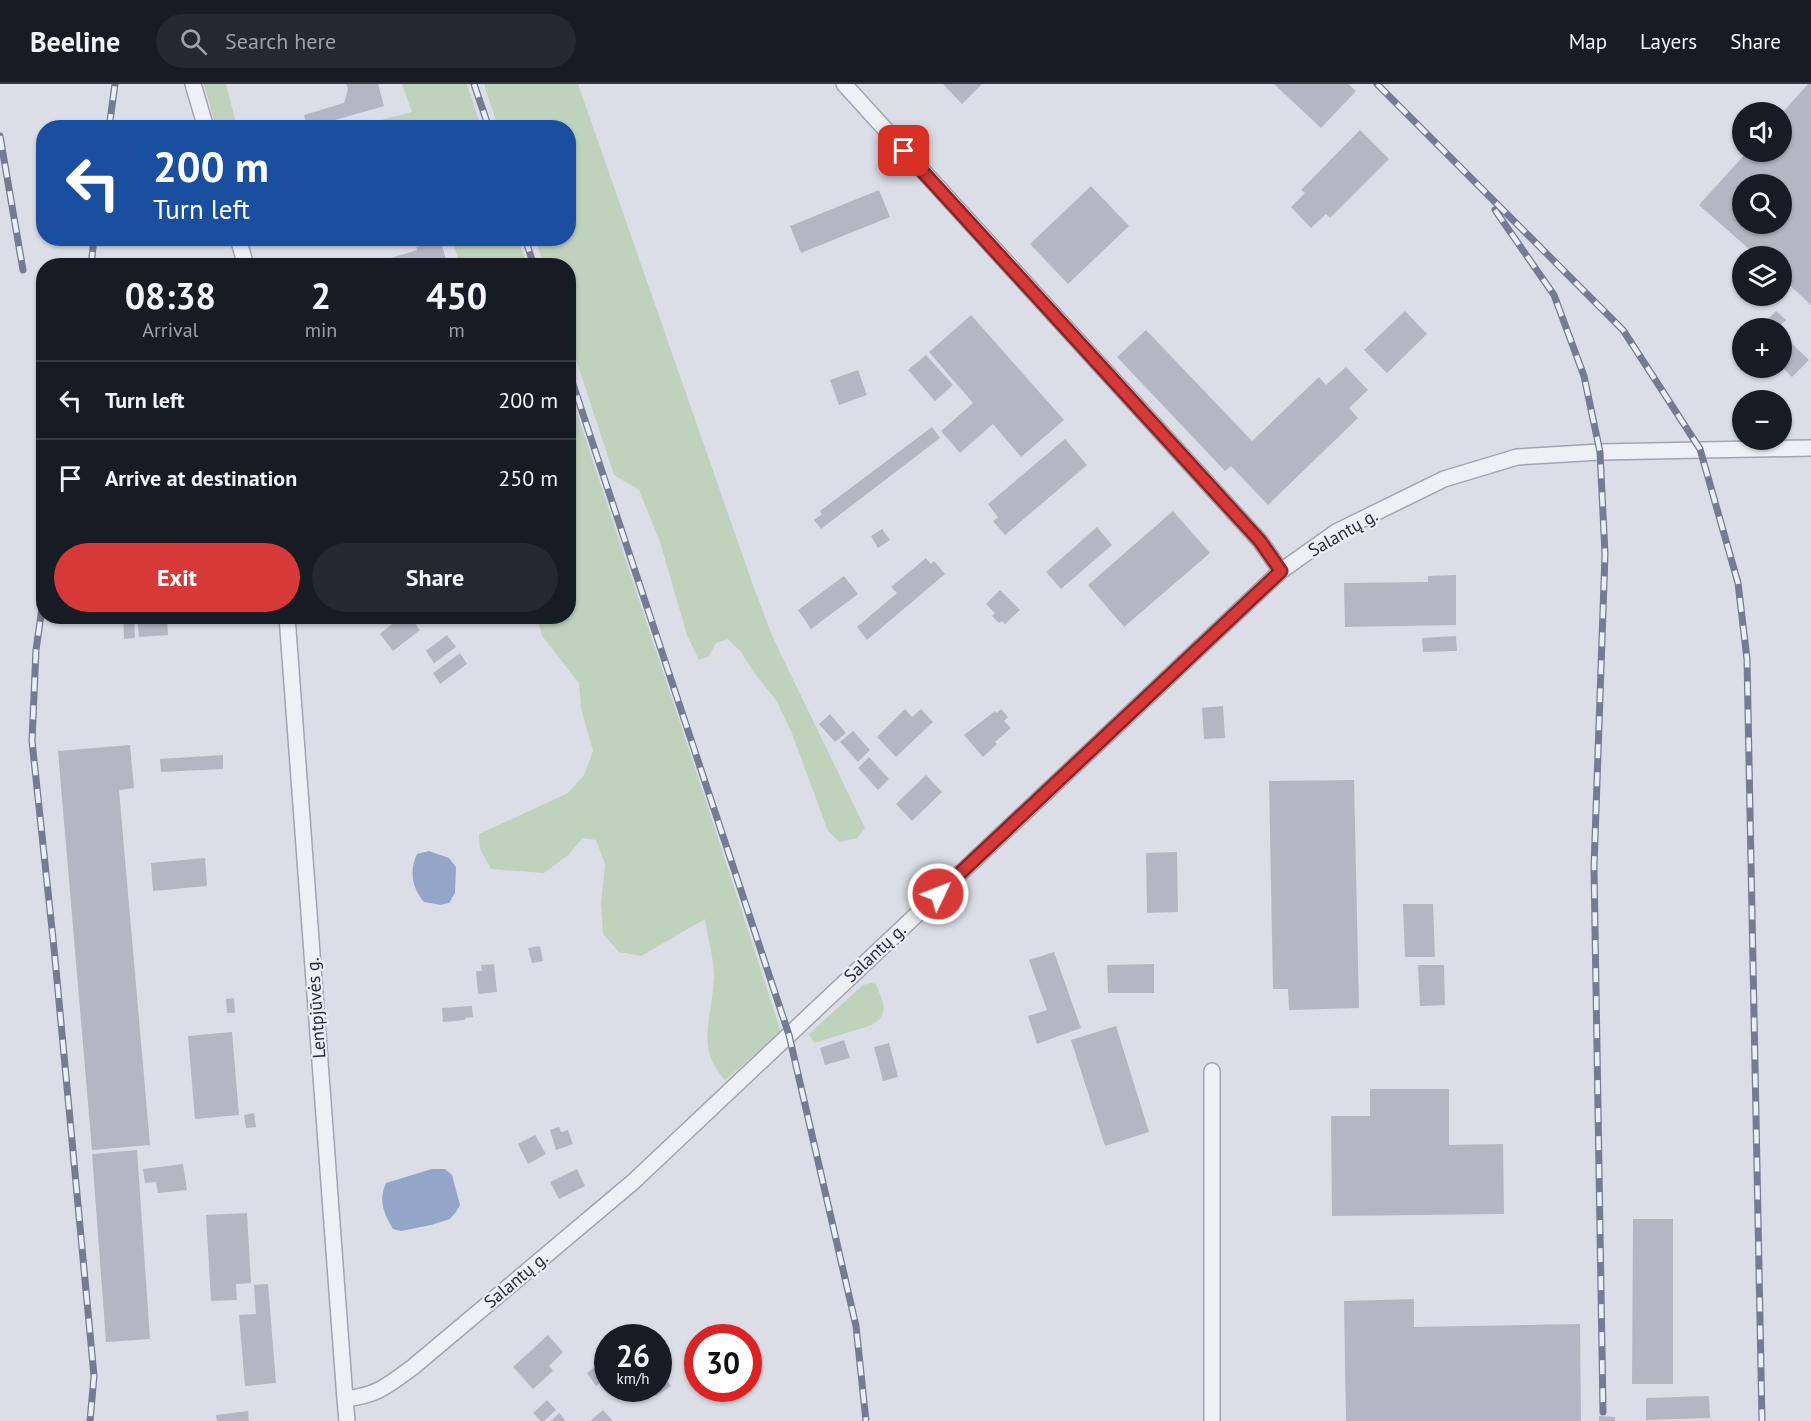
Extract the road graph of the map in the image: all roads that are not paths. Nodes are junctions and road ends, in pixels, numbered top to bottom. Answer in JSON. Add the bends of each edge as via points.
{"nodes":[{"id":1,"x":193,"y":84,"type":"edge"},
{"id":2,"x":844,"y":84,"type":"edge"},
{"id":3,"x":204,"y":120,"type":"edge"},
{"id":4,"x":1811,"y":448,"type":"edge"},
{"id":5,"x":1281,"y":571,"type":"junction"},
{"id":6,"x":288,"y":624,"type":"edge"},
{"id":7,"x":1212,"y":1071,"type":"dead end"},
{"id":8,"x":345,"y":1399,"type":"junction"},
{"id":9,"x":347,"y":1421,"type":"edge"},
{"id":10,"x":1212,"y":1421,"type":"edge"}],
"edges":[{"from":1,"to":3,"type":"street"},
{"from":2,"to":5,"type":"street","via":[[1260,541]]},
{"from":4,"to":5,"type":"street","name":"Salantų g.","via":[[1517,457],[1444,479],[1336,532]]},
{"from":5,"to":8,"type":"street","name":"Salantų g.","via":[[633,1182],[407,1371],[381,1390]]},
{"from":6,"to":8,"type":"street","name":"Lentpjūvės g."},
{"from":7,"to":10,"type":"street"},
{"from":8,"to":9,"type":"street"}]}
